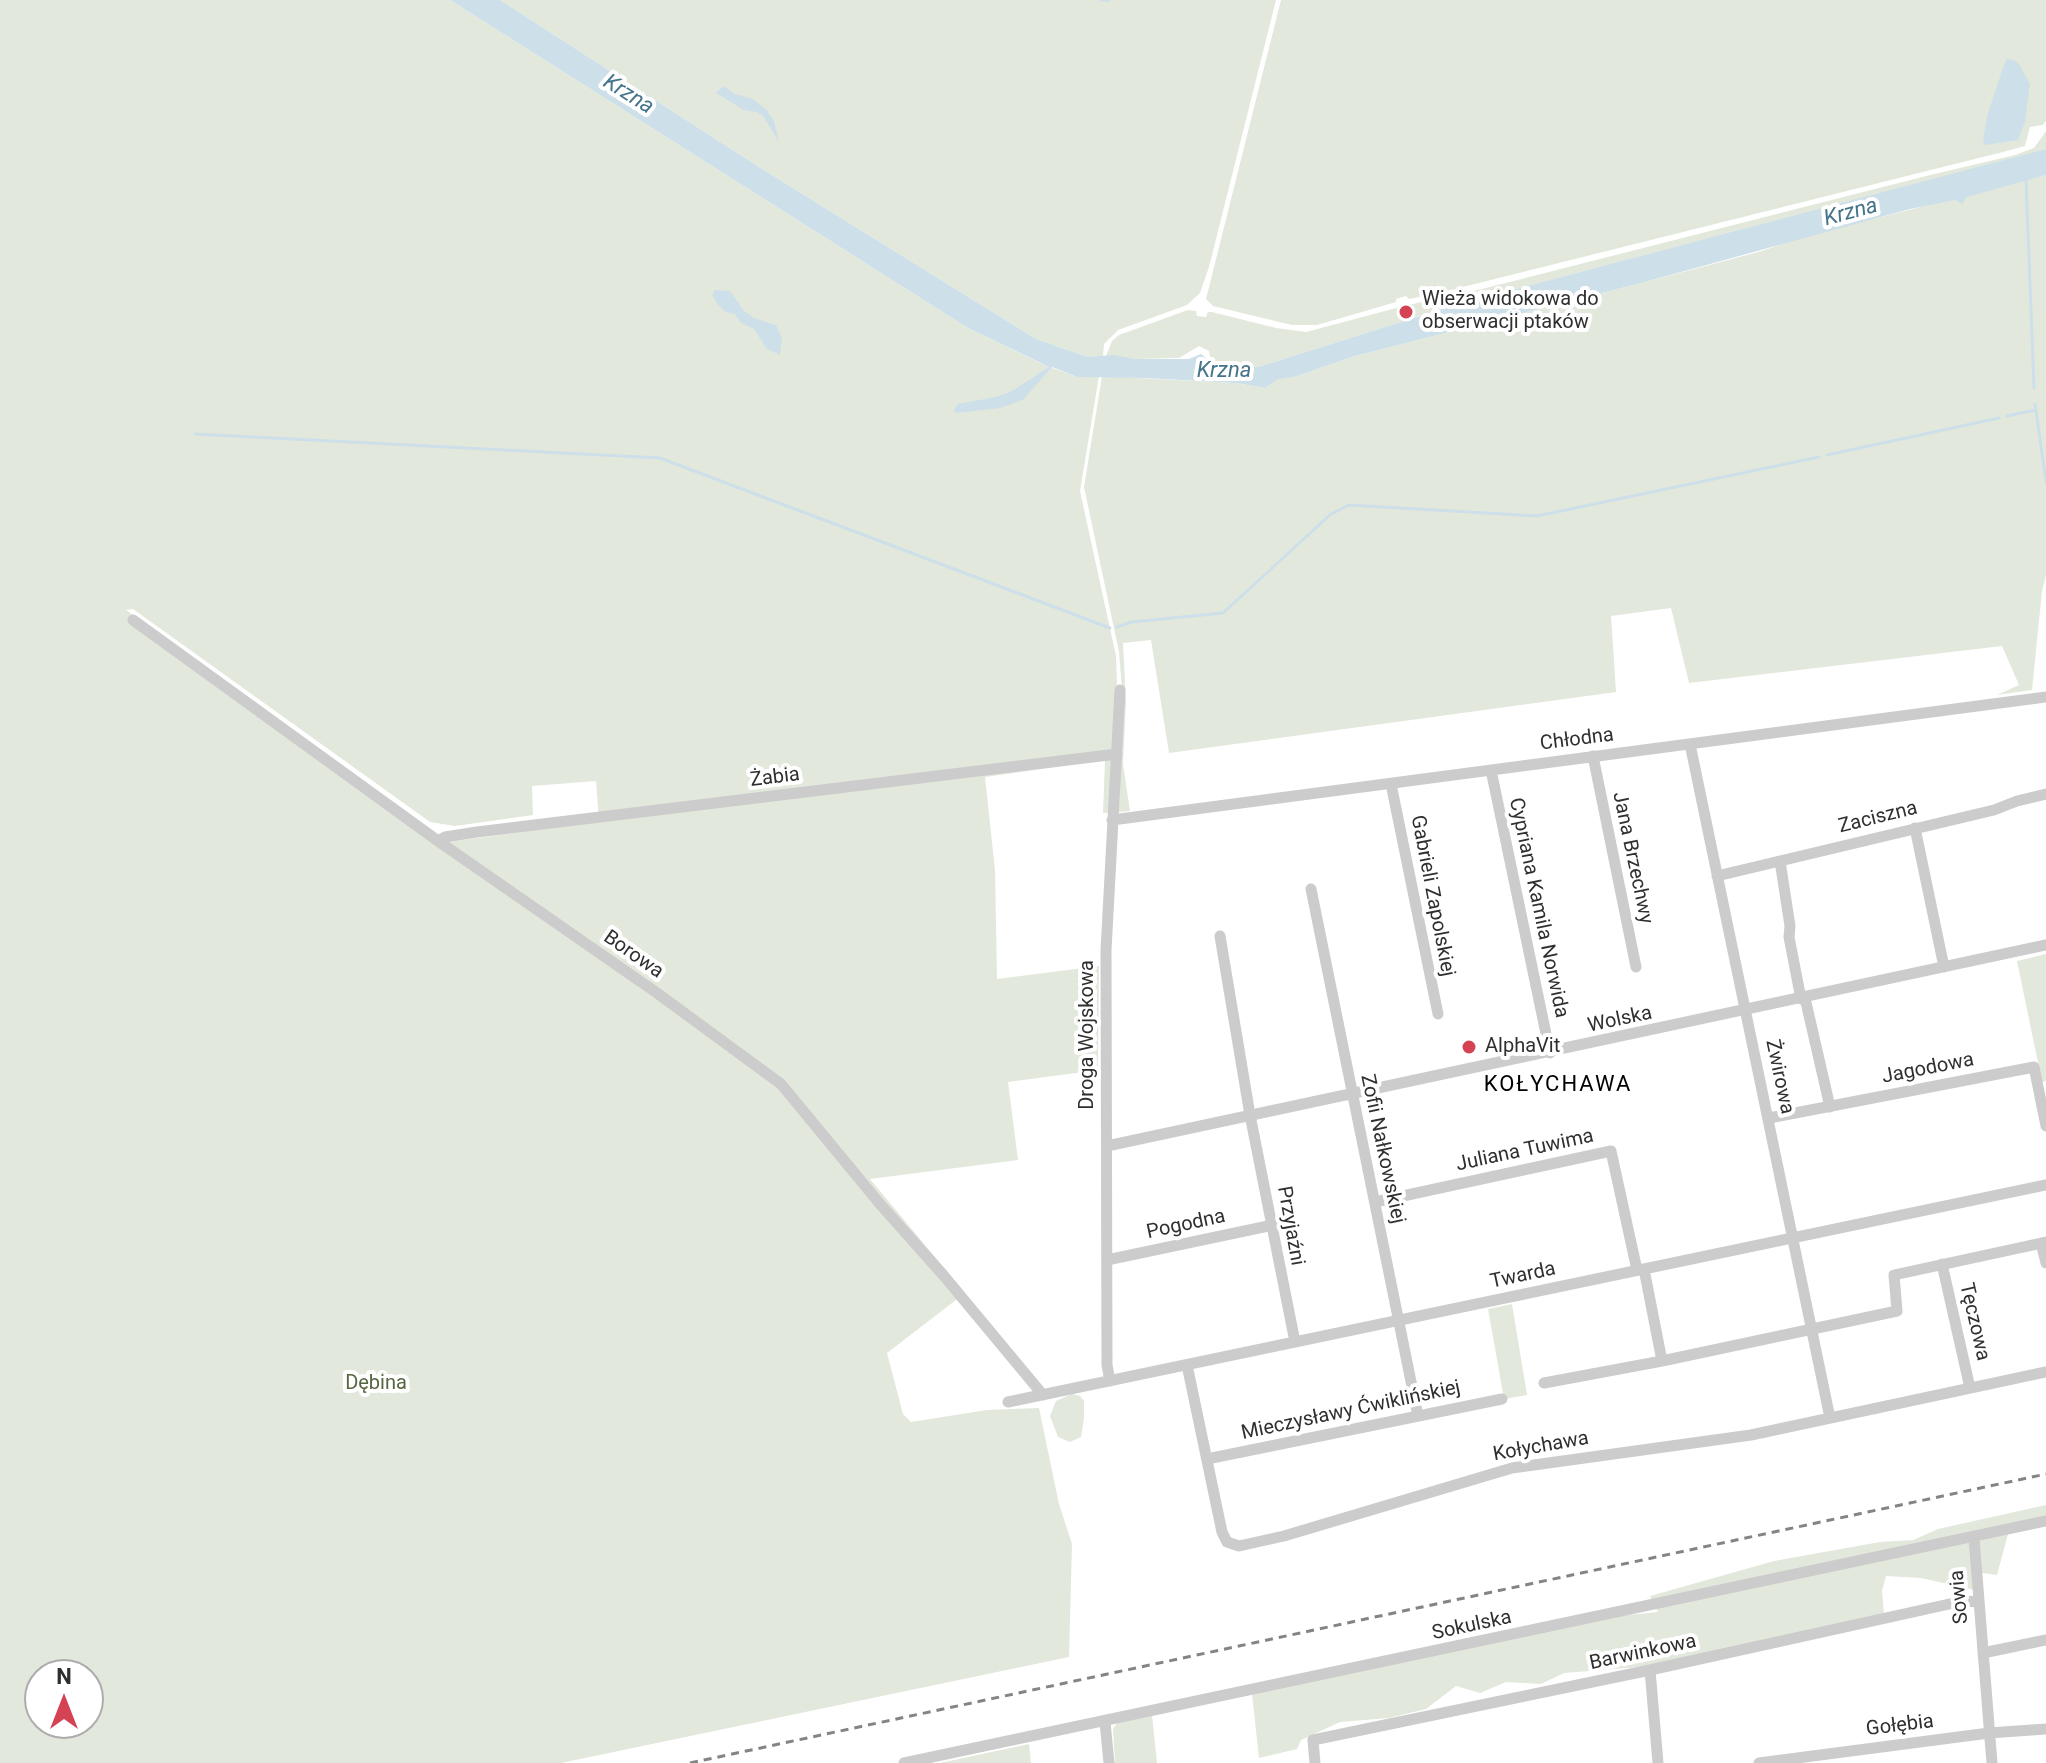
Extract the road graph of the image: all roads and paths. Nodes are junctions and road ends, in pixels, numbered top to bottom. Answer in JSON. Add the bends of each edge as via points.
{"nodes":[{"id":1,"x":133,"y":620,"type":"dead end"},
{"id":2,"x":1120,"y":690,"type":"dead end"},
{"id":3,"x":2046,"y":697,"type":"edge"},
{"id":4,"x":1690,"y":744,"type":"junction"},
{"id":5,"x":1117,"y":754,"type":"junction"},
{"id":6,"x":1593,"y":756,"type":"junction"},
{"id":7,"x":1491,"y":770,"type":"junction"},
{"id":8,"x":1391,"y":784,"type":"junction"},
{"id":9,"x":2046,"y":794,"type":"edge"},
{"id":10,"x":1112,"y":820,"type":"junction"},
{"id":11,"x":1915,"y":828,"type":"junction"},
{"id":12,"x":438,"y":841,"type":"junction"},
{"id":13,"x":1780,"y":861,"type":"junction"},
{"id":14,"x":1717,"y":876,"type":"junction"},
{"id":15,"x":1311,"y":889,"type":"dead end"},
{"id":16,"x":1220,"y":936,"type":"dead end"},
{"id":17,"x":2046,"y":945,"type":"edge"},
{"id":18,"x":1636,"y":967,"type":"dead end"},
{"id":19,"x":1944,"y":967,"type":"junction"},
{"id":20,"x":1803,"y":998,"type":"junction"},
{"id":21,"x":1746,"y":1011,"type":"junction"},
{"id":22,"x":1438,"y":1014,"type":"dead end"},
{"id":23,"x":1550,"y":1053,"type":"junction"},
{"id":24,"x":1352,"y":1095,"type":"junction"},
{"id":25,"x":1830,"y":1107,"type":"junction"},
{"id":26,"x":1250,"y":1115,"type":"junction"},
{"id":27,"x":1769,"y":1118,"type":"junction"},
{"id":28,"x":2046,"y":1126,"type":"edge"},
{"id":29,"x":1107,"y":1146,"type":"junction"},
{"id":30,"x":2046,"y":1185,"type":"edge"},
{"id":31,"x":1375,"y":1202,"type":"junction"},
{"id":32,"x":1273,"y":1225,"type":"junction"},
{"id":33,"x":1793,"y":1238,"type":"junction"},
{"id":34,"x":2044,"y":1242,"type":"edge"},
{"id":35,"x":1107,"y":1260,"type":"junction"},
{"id":36,"x":2046,"y":1263,"type":"edge"},
{"id":37,"x":1942,"y":1264,"type":"junction"},
{"id":38,"x":1640,"y":1269,"type":"junction"},
{"id":39,"x":1398,"y":1321,"type":"junction"},
{"id":40,"x":1811,"y":1329,"type":"junction"},
{"id":41,"x":1295,"y":1342,"type":"junction"},
{"id":42,"x":1662,"y":1361,"type":"junction"},
{"id":43,"x":1187,"y":1365,"type":"junction"},
{"id":44,"x":2046,"y":1372,"type":"edge"},
{"id":45,"x":1110,"y":1381,"type":"junction"},
{"id":46,"x":1544,"y":1383,"type":"dead end"},
{"id":47,"x":1970,"y":1388,"type":"junction"},
{"id":48,"x":1043,"y":1395,"type":"junction"},
{"id":49,"x":1502,"y":1399,"type":"dead end"},
{"id":50,"x":1008,"y":1402,"type":"dead end"},
{"id":51,"x":1418,"y":1416,"type":"junction"},
{"id":52,"x":1830,"y":1418,"type":"junction"},
{"id":53,"x":1207,"y":1459,"type":"junction"},
{"id":54,"x":2046,"y":1521,"type":"edge"},
{"id":55,"x":1974,"y":1538,"type":"junction"},
{"id":56,"x":1979,"y":1602,"type":"junction"},
{"id":57,"x":2046,"y":1640,"type":"edge"},
{"id":58,"x":1983,"y":1653,"type":"junction"},
{"id":59,"x":1650,"y":1670,"type":"junction"},
{"id":60,"x":1105,"y":1722,"type":"junction"},
{"id":61,"x":2046,"y":1729,"type":"edge"},
{"id":62,"x":1989,"y":1733,"type":"junction"},
{"id":63,"x":904,"y":1763,"type":"edge"},
{"id":64,"x":1109,"y":1763,"type":"edge"},
{"id":65,"x":1315,"y":1763,"type":"edge"},
{"id":66,"x":1658,"y":1763,"type":"edge"},
{"id":67,"x":1759,"y":1763,"type":"edge"},
{"id":68,"x":1992,"y":1763,"type":"edge"}],
"edges":[{"from":1,"to":12,"type":"street","name":"Borowa"},
{"from":2,"to":5,"type":"street","name":"Droga Wojskowa"},
{"from":3,"to":4,"type":"street","name":"Chłodna"},
{"from":4,"to":6,"type":"street","name":"Chłodna"},
{"from":4,"to":14,"type":"street","name":"Żwirowa"},
{"from":5,"to":10,"type":"street","name":"Droga Wojskowa"},
{"from":5,"to":12,"type":"street","name":"Żabia"},
{"from":6,"to":7,"type":"street","name":"Chłodna"},
{"from":6,"to":18,"type":"street","name":"Jana Brzechwy"},
{"from":7,"to":8,"type":"street","name":"Chłodna"},
{"from":7,"to":23,"type":"street","name":"Cypriana Kamila Norwida"},
{"from":8,"to":10,"type":"street","name":"Chłodna"},
{"from":8,"to":22,"type":"street","name":"Gabrieli Zapolskiej"},
{"from":9,"to":11,"type":"street","name":"Zaciszna"},
{"from":10,"to":29,"type":"street","name":"Droga Wojskowa","via":[[1106,950]]},
{"from":11,"to":13,"type":"street","name":"Zaciszna"},
{"from":11,"to":19,"type":"street"},
{"from":12,"to":48,"type":"street","name":"Borowa","via":[[781,1084]]},
{"from":13,"to":14,"type":"street","name":"Zaciszna"},
{"from":13,"to":20,"type":"street"},
{"from":14,"to":21,"type":"street","name":"Żwirowa"},
{"from":15,"to":24,"type":"street","name":"Zofii Nałkowskiej"},
{"from":16,"to":26,"type":"street","name":"Przyjaźni"},
{"from":17,"to":19,"type":"street","name":"Wolska"},
{"from":19,"to":20,"type":"street","name":"Wolska"},
{"from":20,"to":21,"type":"street","name":"Wolska"},
{"from":20,"to":25,"type":"street"},
{"from":21,"to":23,"type":"street","name":"Wolska"},
{"from":21,"to":27,"type":"street","name":"Żwirowa"},
{"from":23,"to":24,"type":"street","name":"Wolska"},
{"from":24,"to":26,"type":"street","name":"Wolska"},
{"from":24,"to":31,"type":"street","name":"Zofii Nałkowskiej"},
{"from":25,"to":27,"type":"street","name":"Jagodowa"},
{"from":25,"to":28,"type":"street","name":"Jagodowa","via":[[2034,1067]]},
{"from":26,"to":29,"type":"street","name":"Wolska"},
{"from":26,"to":32,"type":"street","name":"Przyjaźni"},
{"from":27,"to":33,"type":"street","name":"Żwirowa"},
{"from":29,"to":35,"type":"street","name":"Droga Wojskowa"},
{"from":30,"to":33,"type":"street","name":"Twarda"},
{"from":31,"to":38,"type":"street","name":"Juliana Tuwima","via":[[1611,1151]]},
{"from":31,"to":39,"type":"street","name":"Zofii Nałkowskiej"},
{"from":32,"to":35,"type":"street","name":"Pogodna"},
{"from":32,"to":41,"type":"street","name":"Przyjaźni"},
{"from":33,"to":38,"type":"street","name":"Twarda"},
{"from":33,"to":40,"type":"street","name":"Żwirowa"},
{"from":34,"to":36,"type":"street"},
{"from":34,"to":37,"type":"street"},
{"from":35,"to":45,"type":"street","name":"Droga Wojskowa"},
{"from":37,"to":40,"type":"street","via":[[1894,1275],[1897,1311]]},
{"from":37,"to":47,"type":"street","name":"Tęczowa"},
{"from":38,"to":39,"type":"street","name":"Twarda"},
{"from":38,"to":42,"type":"street"},
{"from":39,"to":41,"type":"street","name":"Twarda"},
{"from":39,"to":51,"type":"street","name":"Zofii Nałkowskiej"},
{"from":40,"to":42,"type":"street"},
{"from":40,"to":52,"type":"street","name":"Żwirowa"},
{"from":41,"to":43,"type":"street","name":"Twarda"},
{"from":42,"to":46,"type":"street"},
{"from":43,"to":45,"type":"street","name":"Twarda"},
{"from":43,"to":53,"type":"street","name":"Kołychawa"},
{"from":44,"to":47,"type":"street","name":"Kołychawa"},
{"from":45,"to":48,"type":"street","name":"Twarda"},
{"from":47,"to":52,"type":"street","name":"Kołychawa"},
{"from":48,"to":50,"type":"street","name":"Twarda"},
{"from":49,"to":51,"type":"street","name":"Mieczysławy Ćwiklińskiej"},
{"from":51,"to":53,"type":"street","name":"Mieczysławy Ćwiklińskiej"},
{"from":52,"to":53,"type":"street","name":"Kołychawa","via":[[1729,1439],[1512,1468],[1239,1546],[1223,1536]]},
{"from":54,"to":55,"type":"street","name":"Sokulska"},
{"from":55,"to":56,"type":"street","name":"Sowia"},
{"from":55,"to":60,"type":"street","name":"Sokulska"},
{"from":56,"to":58,"type":"street","name":"Sowia"},
{"from":56,"to":59,"type":"street","name":"Barwinkowa","via":[[1963,1601]]},
{"from":57,"to":58,"type":"street"},
{"from":58,"to":62,"type":"street","name":"Sowia"},
{"from":59,"to":65,"type":"street","name":"Barwinkowa","via":[[1313,1740]]},
{"from":59,"to":66,"type":"street"},
{"from":60,"to":63,"type":"street","name":"Sokulska"},
{"from":60,"to":64,"type":"street"},
{"from":61,"to":62,"type":"street","name":"Gołębia"},
{"from":62,"to":67,"type":"street","name":"Gołębia"},
{"from":62,"to":68,"type":"street","name":"Sowia"}]}
